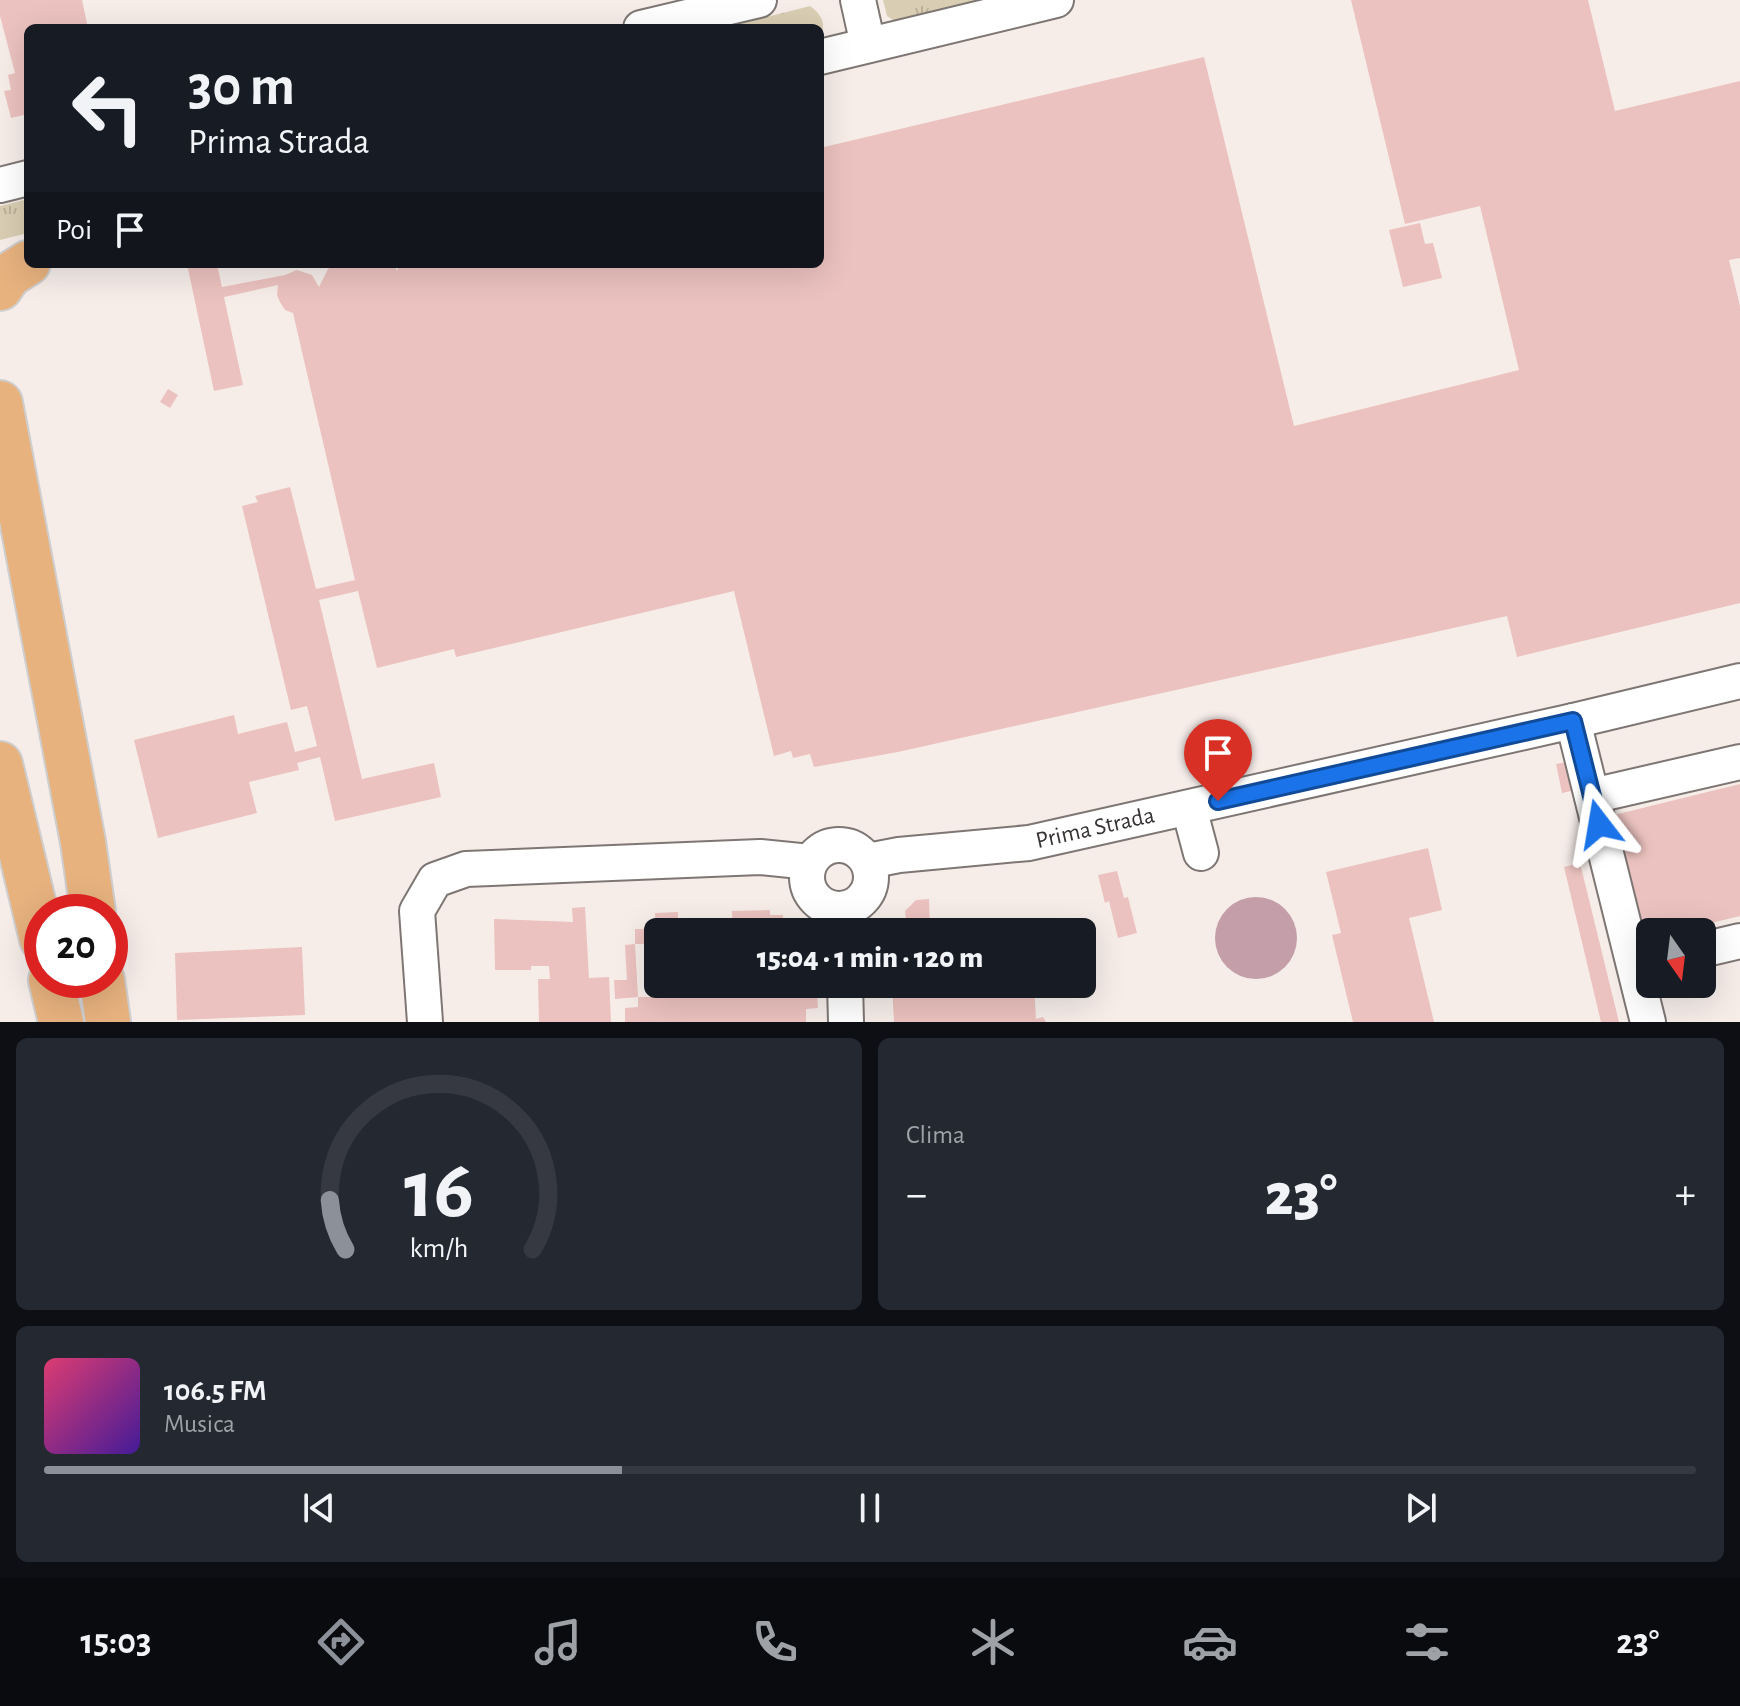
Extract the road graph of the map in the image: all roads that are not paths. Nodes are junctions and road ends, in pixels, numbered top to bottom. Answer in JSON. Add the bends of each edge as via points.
{"nodes":[{"id":1,"x":759,"y":0,"type":"edge"},
{"id":2,"x":858,"y":0,"type":"edge"},
{"id":3,"x":1056,"y":0,"type":"edge"},
{"id":4,"x":658,"y":24,"type":"edge"},
{"id":5,"x":868,"y":45,"type":"junction"},
{"id":6,"x":824,"y":56,"type":"edge"},
{"id":7,"x":24,"y":179,"type":"edge"},
{"id":8,"x":0,"y":185,"type":"edge"},
{"id":9,"x":24,"y":250,"type":"edge"},
{"id":10,"x":0,"y":256,"type":"edge"},
{"id":11,"x":24,"y":266,"type":"edge"},
{"id":12,"x":0,"y":288,"type":"edge"},
{"id":13,"x":0,"y":403,"type":"edge"},
{"id":14,"x":1740,"y":681,"type":"edge"},
{"id":15,"x":1573,"y":721,"type":"junction"},
{"id":16,"x":1740,"y":762,"type":"edge"},
{"id":17,"x":0,"y":764,"type":"edge"},
{"id":18,"x":1592,"y":796,"type":"junction"},
{"id":19,"x":1189,"y":808,"type":"junction"},
{"id":20,"x":1201,"y":853,"type":"dead end"},
{"id":21,"x":868,"y":861,"type":"junction"},
{"id":22,"x":810,"y":862,"type":"junction"},
{"id":23,"x":31,"y":894,"type":"edge"},
{"id":24,"x":90,"y":894,"type":"edge"},
{"id":25,"x":839,"y":918,"type":"edge"},
{"id":26,"x":844,"y":918,"type":"edge"},
{"id":27,"x":1740,"y":941,"type":"edge"},
{"id":28,"x":1636,"y":944,"type":"edge"},
{"id":29,"x":1716,"y":947,"type":"edge"},
{"id":30,"x":55,"y":998,"type":"edge"},
{"id":31,"x":105,"y":998,"type":"edge"},
{"id":32,"x":845,"y":998,"type":"edge"},
{"id":33,"x":1646,"y":998,"type":"edge"},
{"id":34,"x":61,"y":1022,"type":"edge"},
{"id":35,"x":108,"y":1022,"type":"edge"},
{"id":36,"x":425,"y":1022,"type":"edge"},
{"id":37,"x":846,"y":1022,"type":"edge"},
{"id":38,"x":1648,"y":1022,"type":"edge"}],
"edges":[{"from":1,"to":4,"type":"street"},
{"from":2,"to":5,"type":"street"},
{"from":3,"to":5,"type":"street"},
{"from":5,"to":6,"type":"street"},
{"from":7,"to":8,"type":"street"},
{"from":9,"to":10,"type":"street"},
{"from":11,"to":12,"type":"highway"},
{"from":13,"to":24,"type":"highway"},
{"from":14,"to":15,"type":"street","name":"Prima Strada"},
{"from":15,"to":18,"type":"street"},
{"from":15,"to":19,"type":"street","name":"Prima Strada"},
{"from":16,"to":18,"type":"street"},
{"from":17,"to":23,"type":"highway"},
{"from":18,"to":28,"type":"street"},
{"from":19,"to":20,"type":"street"},
{"from":19,"to":21,"type":"street","name":"Prima Strada","via":[[1029,843]]},
{"from":21,"to":22,"type":"street","via":[[841,845],[818,852]]},
{"from":21,"to":26,"type":"street","via":[[868,893]]},
{"from":22,"to":25,"type":"street","via":[[807,885],[813,897]]},
{"from":22,"to":36,"type":"street","via":[[760,857],[466,869],[435,880],[417,911]]},
{"from":27,"to":29,"type":"street"},
{"from":30,"to":34,"type":"highway"},
{"from":31,"to":35,"type":"highway"},
{"from":32,"to":37,"type":"street"},
{"from":33,"to":38,"type":"street"}]}
